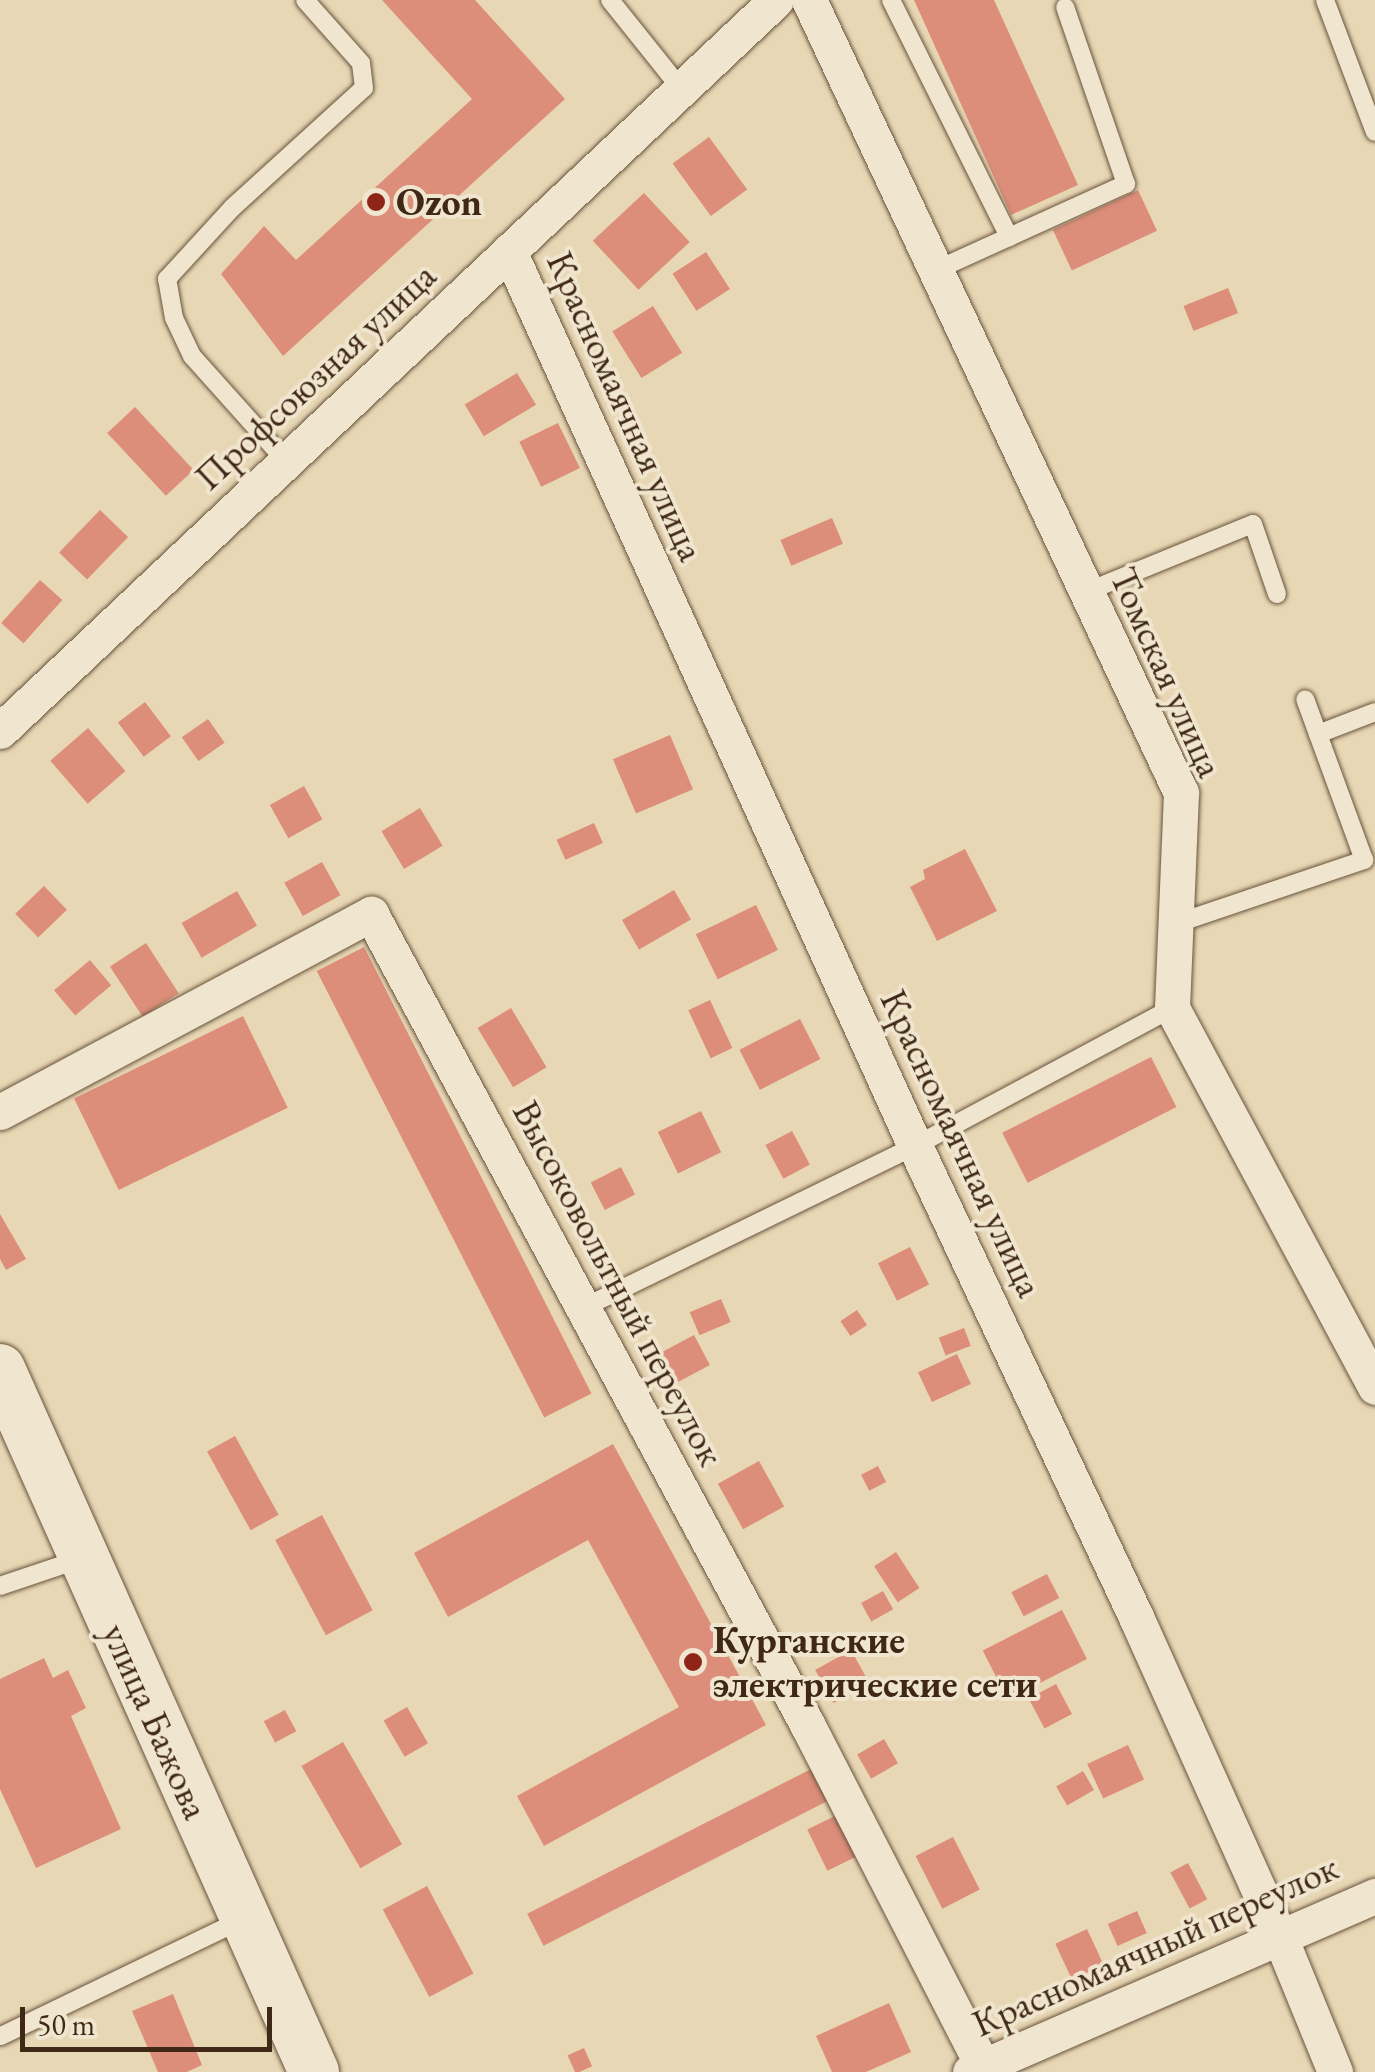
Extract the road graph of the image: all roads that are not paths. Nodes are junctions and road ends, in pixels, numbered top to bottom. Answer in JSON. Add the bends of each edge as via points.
{"nodes":[{"id":1,"x":305,"y":0,"type":"edge"},
{"id":2,"x":610,"y":0,"type":"edge"},
{"id":3,"x":776,"y":0,"type":"edge"},
{"id":4,"x":809,"y":0,"type":"edge"},
{"id":5,"x":891,"y":0,"type":"edge"},
{"id":6,"x":1325,"y":0,"type":"edge"},
{"id":7,"x":1068,"y":2,"type":"edge"},
{"id":8,"x":682,"y":90,"type":"junction"},
{"id":9,"x":1375,"y":132,"type":"edge"},
{"id":10,"x":1009,"y":237,"type":"junction"},
{"id":11,"x":509,"y":251,"type":"junction"},
{"id":12,"x":934,"y":270,"type":"junction"},
{"id":13,"x":286,"y":461,"type":"junction"},
{"id":14,"x":1086,"y":592,"type":"junction"},
{"id":15,"x":1277,"y":594,"type":"dead end"},
{"id":16,"x":1305,"y":699,"type":"dead end"},
{"id":17,"x":1375,"y":712,"type":"edge"},
{"id":18,"x":0,"y":731,"type":"edge"},
{"id":19,"x":1318,"y":734,"type":"junction"},
{"id":20,"x":1175,"y":924,"type":"junction"},
{"id":21,"x":1172,"y":1008,"type":"junction"},
{"id":22,"x":0,"y":1112,"type":"edge"},
{"id":23,"x":915,"y":1146,"type":"junction"},
{"id":24,"x":586,"y":1308,"type":"junction"},
{"id":25,"x":0,"y":1369,"type":"edge"},
{"id":26,"x":1375,"y":1387,"type":"edge"},
{"id":27,"x":83,"y":1558,"type":"junction"},
{"id":28,"x":0,"y":1586,"type":"edge"},
{"id":29,"x":1375,"y":1896,"type":"edge"},
{"id":30,"x":243,"y":1919,"type":"junction"},
{"id":31,"x":1280,"y":1938,"type":"junction"},
{"id":32,"x":2,"y":2036,"type":"edge"},
{"id":33,"x":976,"y":2070,"type":"edge"},
{"id":34,"x":314,"y":2072,"type":"edge"},
{"id":35,"x":1335,"y":2072,"type":"edge"}],
"edges":[{"from":1,"to":13,"type":"lane","via":[[361,63],[364,88],[232,208],[167,279],[174,318],[192,356]]},
{"from":2,"to":8,"type":"lane"},
{"from":3,"to":8,"type":"street","name":"Профсоюзная улица"},
{"from":4,"to":12,"type":"street","name":"Томская улица"},
{"from":5,"to":10,"type":"lane"},
{"from":6,"to":9,"type":"lane"},
{"from":7,"to":10,"type":"lane","via":[[1126,184]]},
{"from":8,"to":11,"type":"street","name":"Профсоюзная улица"},
{"from":10,"to":12,"type":"lane"},
{"from":11,"to":13,"type":"street","name":"Профсоюзная улица"},
{"from":11,"to":23,"type":"street","name":"Красномаячная улица"},
{"from":12,"to":14,"type":"street","name":"Томская улица"},
{"from":13,"to":18,"type":"street","name":"Профсоюзная улица"},
{"from":14,"to":15,"type":"lane","via":[[1253,524]]},
{"from":14,"to":20,"type":"street","name":"Томская улица","via":[[1181,794]]},
{"from":16,"to":19,"type":"lane"},
{"from":17,"to":19,"type":"lane"},
{"from":19,"to":20,"type":"lane","via":[[1364,860]]},
{"from":20,"to":21,"type":"street","name":"Томская улица"},
{"from":21,"to":23,"type":"lane"},
{"from":21,"to":26,"type":"street"},
{"from":22,"to":24,"type":"street","name":"Высоковольтный переулок","via":[[371,914]]},
{"from":23,"to":24,"type":"lane"},
{"from":23,"to":31,"type":"street","name":"Красномаячная улица"},
{"from":24,"to":33,"type":"street","name":"Высоковольтный переулок"},
{"from":25,"to":27,"type":"main road","name":"улица Бажова"},
{"from":27,"to":28,"type":"lane"},
{"from":27,"to":30,"type":"main road","name":"улица Бажова"},
{"from":29,"to":31,"type":"street","name":"Красномаячный переулок"},
{"from":30,"to":32,"type":"lane"},
{"from":30,"to":34,"type":"main road","name":"улица Бажова"},
{"from":31,"to":33,"type":"street","name":"Красномаячный переулок"},
{"from":31,"to":35,"type":"street","name":"Красномаячная улица"}]}
